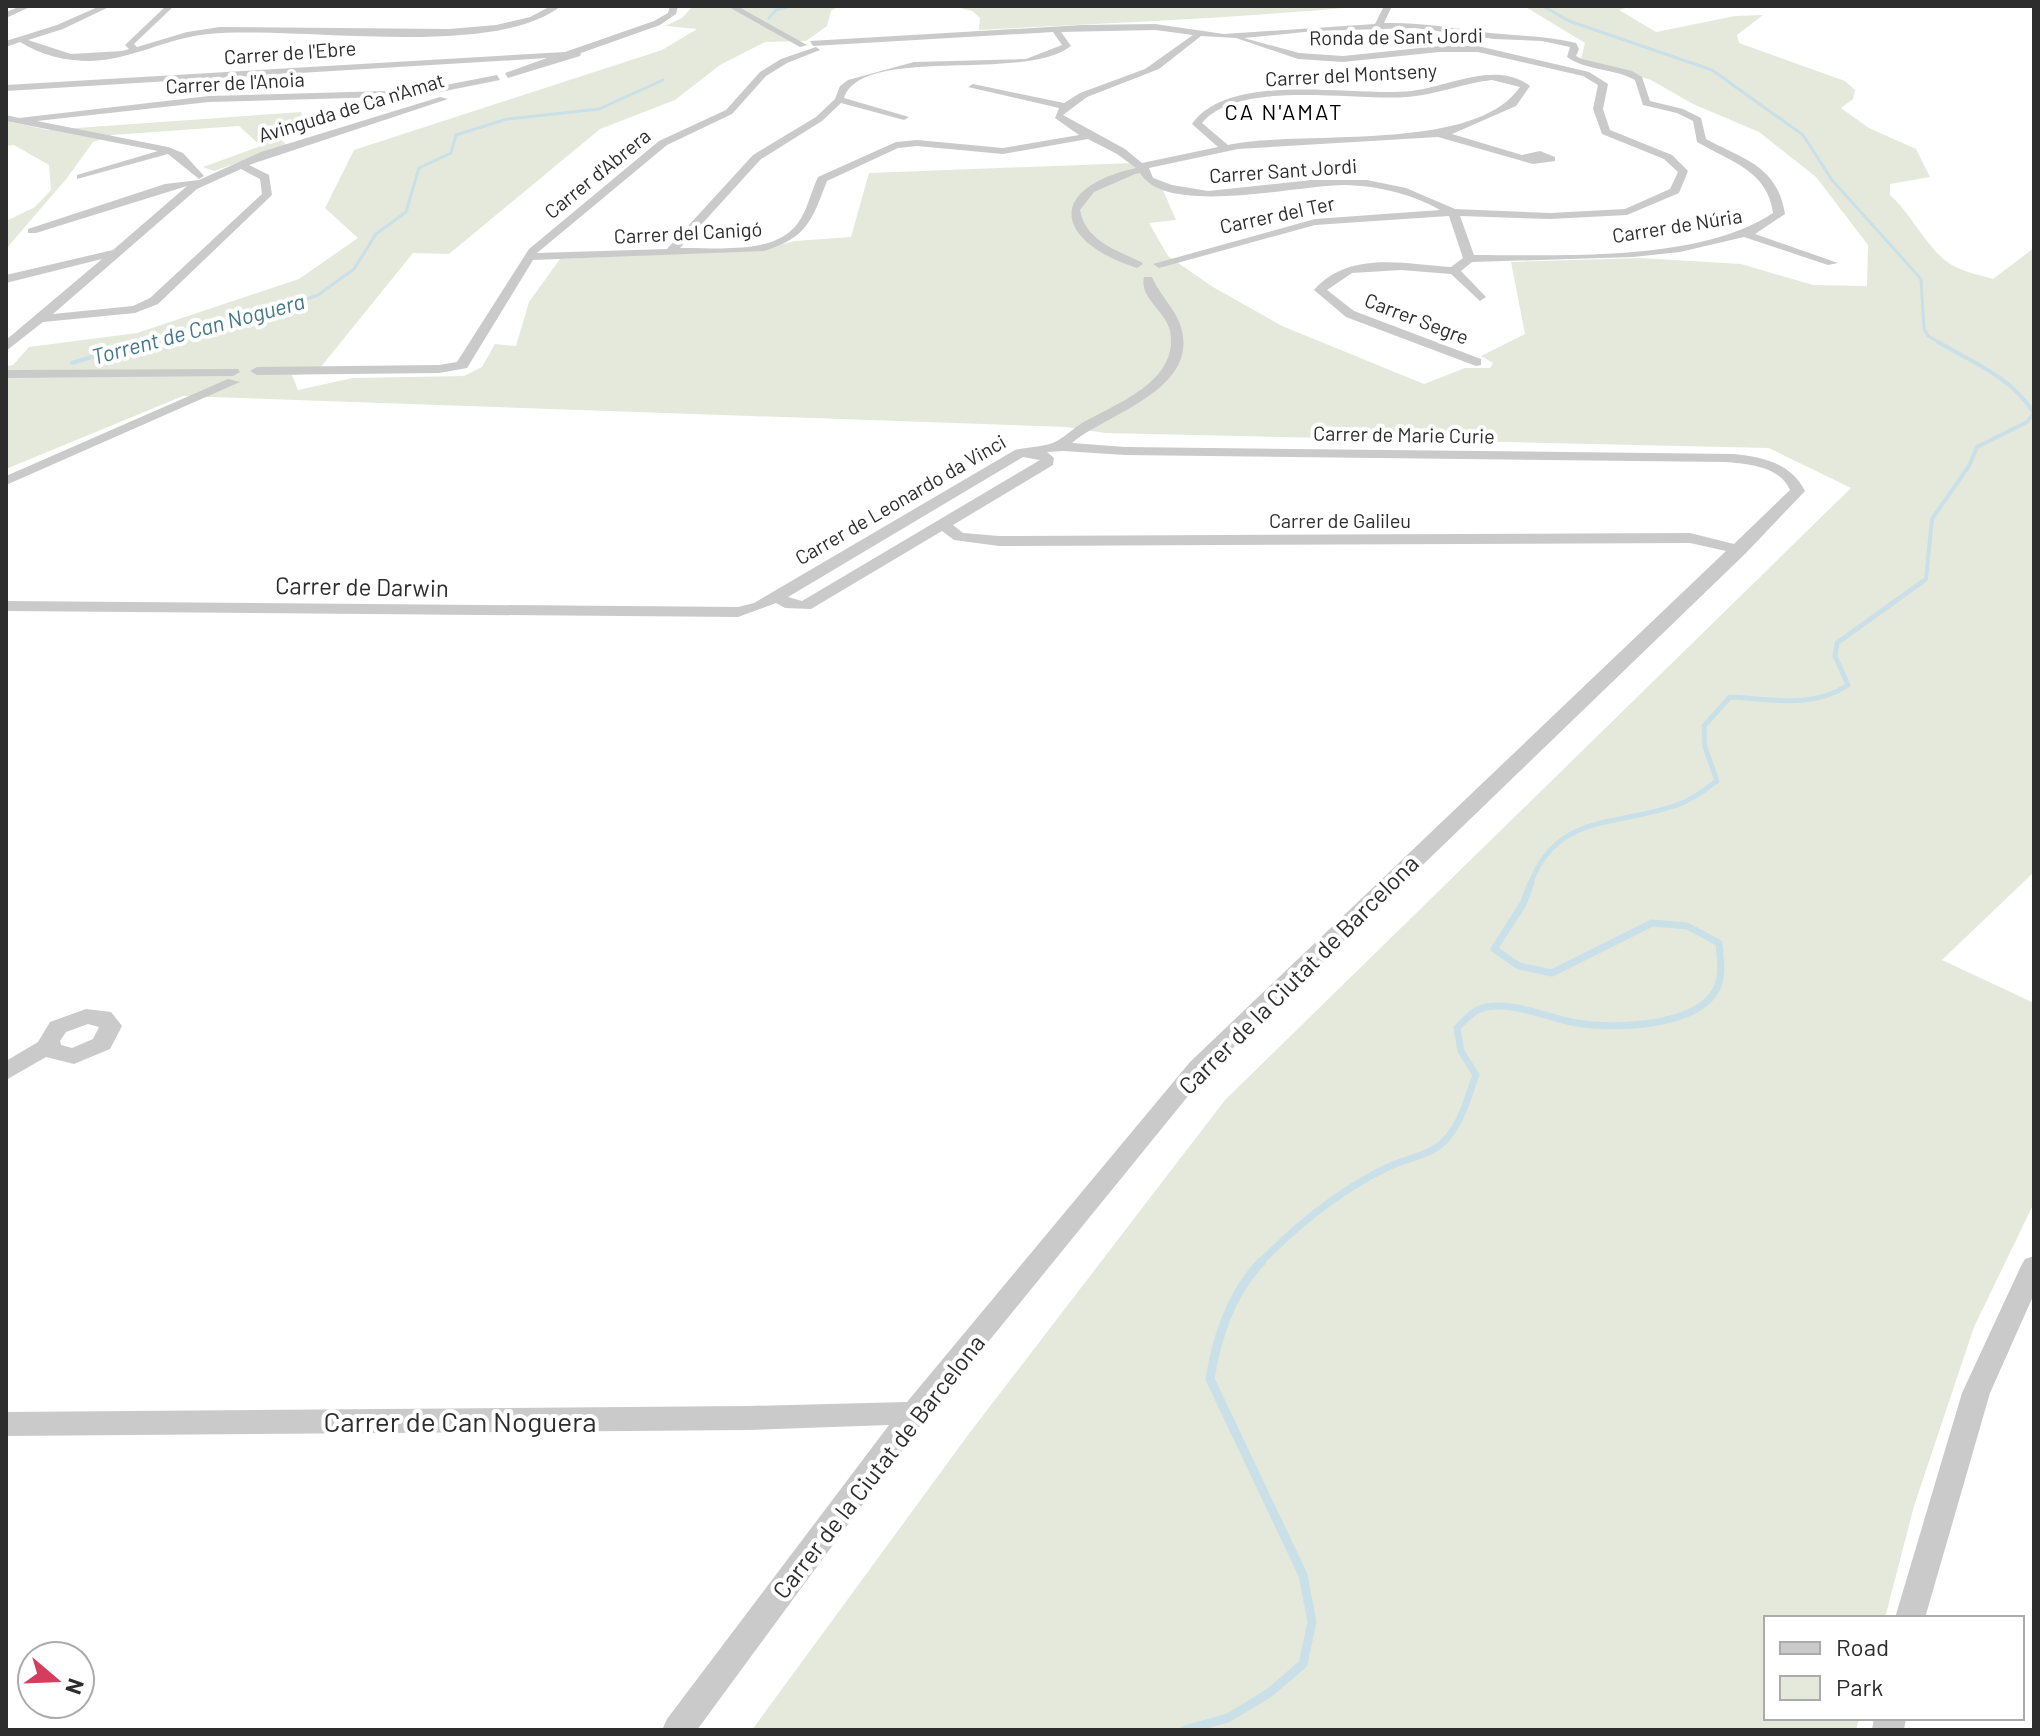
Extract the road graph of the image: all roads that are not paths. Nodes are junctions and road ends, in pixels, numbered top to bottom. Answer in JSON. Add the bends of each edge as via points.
{"nodes":[{"id":1,"x":28,"y":6,"type":"edge"},
{"id":2,"x":107,"y":6,"type":"edge"},
{"id":3,"x":170,"y":6,"type":"edge"},
{"id":4,"x":557,"y":6,"type":"edge"},
{"id":5,"x":674,"y":6,"type":"edge"},
{"id":6,"x":731,"y":6,"type":"edge"},
{"id":7,"x":1388,"y":6,"type":"edge"},
{"id":8,"x":6,"y":15,"type":"edge"},
{"id":9,"x":1490,"y":23,"type":"dead end"},
{"id":10,"x":1379,"y":25,"type":"junction"},
{"id":11,"x":1415,"y":25,"type":"junction"},
{"id":12,"x":1055,"y":29,"type":"junction"},
{"id":13,"x":1198,"y":35,"type":"junction"},
{"id":14,"x":1233,"y":37,"type":"junction"},
{"id":15,"x":20,"y":39,"type":"junction"},
{"id":16,"x":6,"y":44,"type":"edge"},
{"id":17,"x":134,"y":48,"type":"junction"},
{"id":18,"x":809,"y":48,"type":"junction"},
{"id":19,"x":577,"y":54,"type":"junction"},
{"id":20,"x":524,"y":57,"type":"junction"},
{"id":21,"x":539,"y":67,"type":"junction"},
{"id":22,"x":505,"y":78,"type":"junction"},
{"id":23,"x":973,"y":87,"type":"dead end"},
{"id":24,"x":6,"y":88,"type":"edge"},
{"id":25,"x":839,"y":100,"type":"junction"},
{"id":26,"x":1066,"y":106,"type":"junction"},
{"id":27,"x":904,"y":117,"type":"dead end"},
{"id":28,"x":6,"y":118,"type":"edge"},
{"id":29,"x":22,"y":120,"type":"junction"},
{"id":30,"x":1438,"y":133,"type":"junction"},
{"id":31,"x":1088,"y":136,"type":"junction"},
{"id":32,"x":1227,"y":149,"type":"junction"},
{"id":33,"x":170,"y":150,"type":"junction"},
{"id":34,"x":1526,"y":156,"type":"dead end"},
{"id":35,"x":241,"y":165,"type":"junction"},
{"id":36,"x":1143,"y":168,"type":"junction"},
{"id":37,"x":81,"y":177,"type":"dead end"},
{"id":38,"x":203,"y":178,"type":"junction"},
{"id":39,"x":1453,"y":212,"type":"junction"},
{"id":40,"x":32,"y":231,"type":"dead end"},
{"id":41,"x":1745,"y":234,"type":"junction"},
{"id":42,"x":671,"y":251,"type":"junction"},
{"id":43,"x":112,"y":253,"type":"junction"},
{"id":44,"x":530,"y":257,"type":"junction"},
{"id":45,"x":1469,"y":259,"type":"junction"},
{"id":46,"x":1832,"y":263,"type":"dead end"},
{"id":47,"x":1137,"y":264,"type":"junction"},
{"id":48,"x":1159,"y":264,"type":"junction"},
{"id":49,"x":1454,"y":271,"type":"junction"},
{"id":50,"x":1160,"y":278,"type":"junction"},
{"id":51,"x":6,"y":279,"type":"edge"},
{"id":52,"x":1480,"y":297,"type":"dead end"},
{"id":53,"x":31,"y":323,"type":"junction"},
{"id":54,"x":6,"y":331,"type":"edge"},
{"id":55,"x":6,"y":347,"type":"edge"},
{"id":56,"x":1476,"y":362,"type":"dead end"},
{"id":57,"x":6,"y":372,"type":"edge"},
{"id":58,"x":231,"y":377,"type":"junction"},
{"id":59,"x":1054,"y":455,"type":"junction"},
{"id":60,"x":1718,"y":458,"type":"joint"},
{"id":61,"x":6,"y":481,"type":"edge"},
{"id":62,"x":943,"y":525,"type":"junction"},
{"id":63,"x":1740,"y":550,"type":"junction"},
{"id":64,"x":778,"y":596,"type":"junction"},
{"id":65,"x":6,"y":606,"type":"edge"},
{"id":66,"x":805,"y":606,"type":"junction"},
{"id":67,"x":717,"y":613,"type":"junction"},
{"id":68,"x":48,"y":1046,"type":"dead end"},
{"id":69,"x":6,"y":1072,"type":"edge"},
{"id":70,"x":2034,"y":1266,"type":"edge"},
{"id":71,"x":914,"y":1413,"type":"junction"},
{"id":72,"x":6,"y":1424,"type":"edge"},
{"id":73,"x":1911,"y":1616,"type":"edge"},
{"id":74,"x":678,"y":1730,"type":"edge"}],
"edges":[{"from":1,"to":8,"type":"street"},
{"from":2,"to":15,"type":"street"},
{"from":3,"to":17,"type":"street","via":[[134,37],[129,45]]},
{"from":4,"to":17,"type":"street","via":[[531,20],[458,32],[208,31]]},
{"from":5,"to":19,"type":"street","name":"Avinguda de Ca n'Amat","via":[[666,19]]},
{"from":6,"to":18,"type":"street"},
{"from":7,"to":10,"type":"street"},
{"from":9,"to":11,"type":"street"},
{"from":10,"to":11,"type":"street","name":"Carrer de Núria"},
{"from":10,"to":14,"type":"street","name":"Carrer de Núria"},
{"from":11,"to":41,"type":"street","name":"Carrer de Núria","via":[[1561,41],[1573,45],[1571,57],[1579,61],[1639,79],[1646,103],[1698,120],[1701,140],[1758,168],[1770,183],[1779,214]]},
{"from":12,"to":13,"type":"street","name":"Carrer de Núria","via":[[1155,27]]},
{"from":12,"to":18,"type":"street","name":"Carrer d'Abrera","via":[[873,39]]},
{"from":12,"to":25,"type":"street","via":[[1067,46],[1046,57],[894,68],[851,82]]},
{"from":13,"to":14,"type":"street","name":"Carrer de Núria"},
{"from":13,"to":26,"type":"street","via":[[1142,75]]},
{"from":14,"to":39,"type":"street","name":"Ronda de Sant Jordi","via":[[1298,56],[1343,59],[1478,49],[1586,74],[1603,84],[1596,101],[1606,132],[1668,157],[1683,171],[1675,191],[1627,212]]},
{"from":15,"to":16,"type":"street"},
{"from":15,"to":17,"type":"street","via":[[74,58]]},
{"from":18,"to":44,"type":"street","name":"Carrer d'Abrera","via":[[763,74],[729,112],[663,143]]},
{"from":19,"to":20,"type":"street","name":"Carrer de l'Ebre"},
{"from":19,"to":21,"type":"street","name":"Avinguda de Ca n'Amat"},
{"from":20,"to":21,"type":"street"},
{"from":20,"to":24,"type":"street","name":"Carrer de l'Ebre"},
{"from":21,"to":22,"type":"street","name":"Avinguda de Ca n'Amat"},
{"from":22,"to":29,"type":"street","name":"Carrer de l'Anoia","via":[[420,93],[209,99]]},
{"from":22,"to":35,"type":"street","name":"Avinguda de Ca n'Amat"},
{"from":23,"to":26,"type":"street"},
{"from":25,"to":27,"type":"street"},
{"from":25,"to":42,"type":"street","via":[[819,119],[757,157]]},
{"from":26,"to":31,"type":"street","name":"Carrer Sant Jordi","via":[[1058,116]]},
{"from":28,"to":29,"type":"street"},
{"from":29,"to":33,"type":"street"},
{"from":30,"to":32,"type":"street","name":"Carrer del Montseny"},
{"from":30,"to":32,"type":"street","name":"Carrer del Montseny","via":[[1513,104],[1525,86],[1512,78],[1491,76],[1436,90],[1289,95],[1227,103],[1203,114],[1197,124]]},
{"from":30,"to":34,"type":"street"},
{"from":31,"to":36,"type":"street","name":"Carrer Sant Jordi"},
{"from":31,"to":42,"type":"street","name":"Carrer del Canigó","via":[[1003,151],[896,145],[822,179],[806,221],[790,240],[760,249]]},
{"from":32,"to":36,"type":"street","name":"Carrer del Montseny"},
{"from":33,"to":37,"type":"street"},
{"from":33,"to":38,"type":"street"},
{"from":35,"to":38,"type":"street","name":"Avinguda de Ca n'Amat"},
{"from":35,"to":53,"type":"street","via":[[260,171],[267,195],[154,301],[135,309]]},
{"from":36,"to":39,"type":"street","name":"Carrer Sant Jordi","via":[[1149,180],[1181,192],[1244,193],[1313,183],[1369,183],[1391,186]]},
{"from":36,"to":47,"type":"street","name":"Carrer del Montseny","via":[[1094,185],[1074,212],[1088,237]]},
{"from":38,"to":40,"type":"street"},
{"from":38,"to":43,"type":"street","name":"Avinguda de Ca n'Amat"},
{"from":39,"to":45,"type":"street"},
{"from":39,"to":48,"type":"street","name":"Carrer del Ter","via":[[1315,222]]},
{"from":41,"to":45,"type":"street","name":"Carrer de Núria","via":[[1611,255]]},
{"from":41,"to":46,"type":"street"},
{"from":42,"to":44,"type":"street","name":"Carrer del Canigó"},
{"from":43,"to":51,"type":"street"},
{"from":43,"to":53,"type":"street","name":"Avinguda de Ca n'Amat"},
{"from":44,"to":58,"type":"street","name":"Carrer d'Abrera","via":[[462,365]]},
{"from":45,"to":49,"type":"street"},
{"from":47,"to":48,"type":"street","name":"Carrer del Ter"},
{"from":47,"to":50,"type":"street","via":[[1127,273]]},
{"from":48,"to":50,"type":"street","via":[[1172,271]]},
{"from":49,"to":52,"type":"street"},
{"from":49,"to":56,"type":"street","name":"Carrer Segre","via":[[1379,265],[1335,275],[1320,290],[1350,314]]},
{"from":50,"to":59,"type":"street","via":[[1148,289],[1175,323],[1176,351],[1169,365],[1138,398]]},
{"from":53,"to":54,"type":"street"},
{"from":53,"to":55,"type":"street","name":"Avinguda de Ca n'Amat"},
{"from":57,"to":58,"type":"street","via":[[210,372]]},
{"from":58,"to":61,"type":"street"},
{"from":59,"to":60,"type":"street","name":"Carrer de Marie Curie","via":[[1089,450]]},
{"from":59,"to":62,"type":"street","name":"Carrer de Leonardo da Vinci"},
{"from":59,"to":64,"type":"street","name":"Carrer de Leonardo da Vinci","via":[[1020,453]]},
{"from":60,"to":63,"type":"street","name":"Carrer de la Ciutat de Barcelona","via":[[1773,468],[1798,488]]},
{"from":62,"to":63,"type":"street","name":"Carrer de Galileu","via":[[959,537],[986,541],[1690,538]]},
{"from":62,"to":66,"type":"street","name":"Carrer de Leonardo da Vinci"},
{"from":63,"to":71,"type":"street","name":"Carrer de la Ciutat de Barcelona","via":[[1198,1068]]},
{"from":64,"to":66,"type":"street","name":"Carrer de Leonardo da Vinci","via":[[785,603]]},
{"from":64,"to":67,"type":"street","name":"Carrer de Leonardo da Vinci","via":[[750,610]]},
{"from":65,"to":67,"type":"street","name":"Carrer de Darwin"},
{"from":66,"to":67,"type":"street","name":"Carrer de Leonardo da Vinci","via":[[775,615]]},
{"from":68,"to":69,"type":"street"},
{"from":70,"to":73,"type":"street","via":[[1976,1393]]},
{"from":71,"to":72,"type":"street","name":"Carrer de Can Noguera"},
{"from":71,"to":74,"type":"street","name":"Carrer de la Ciutat de Barcelona"}]}
